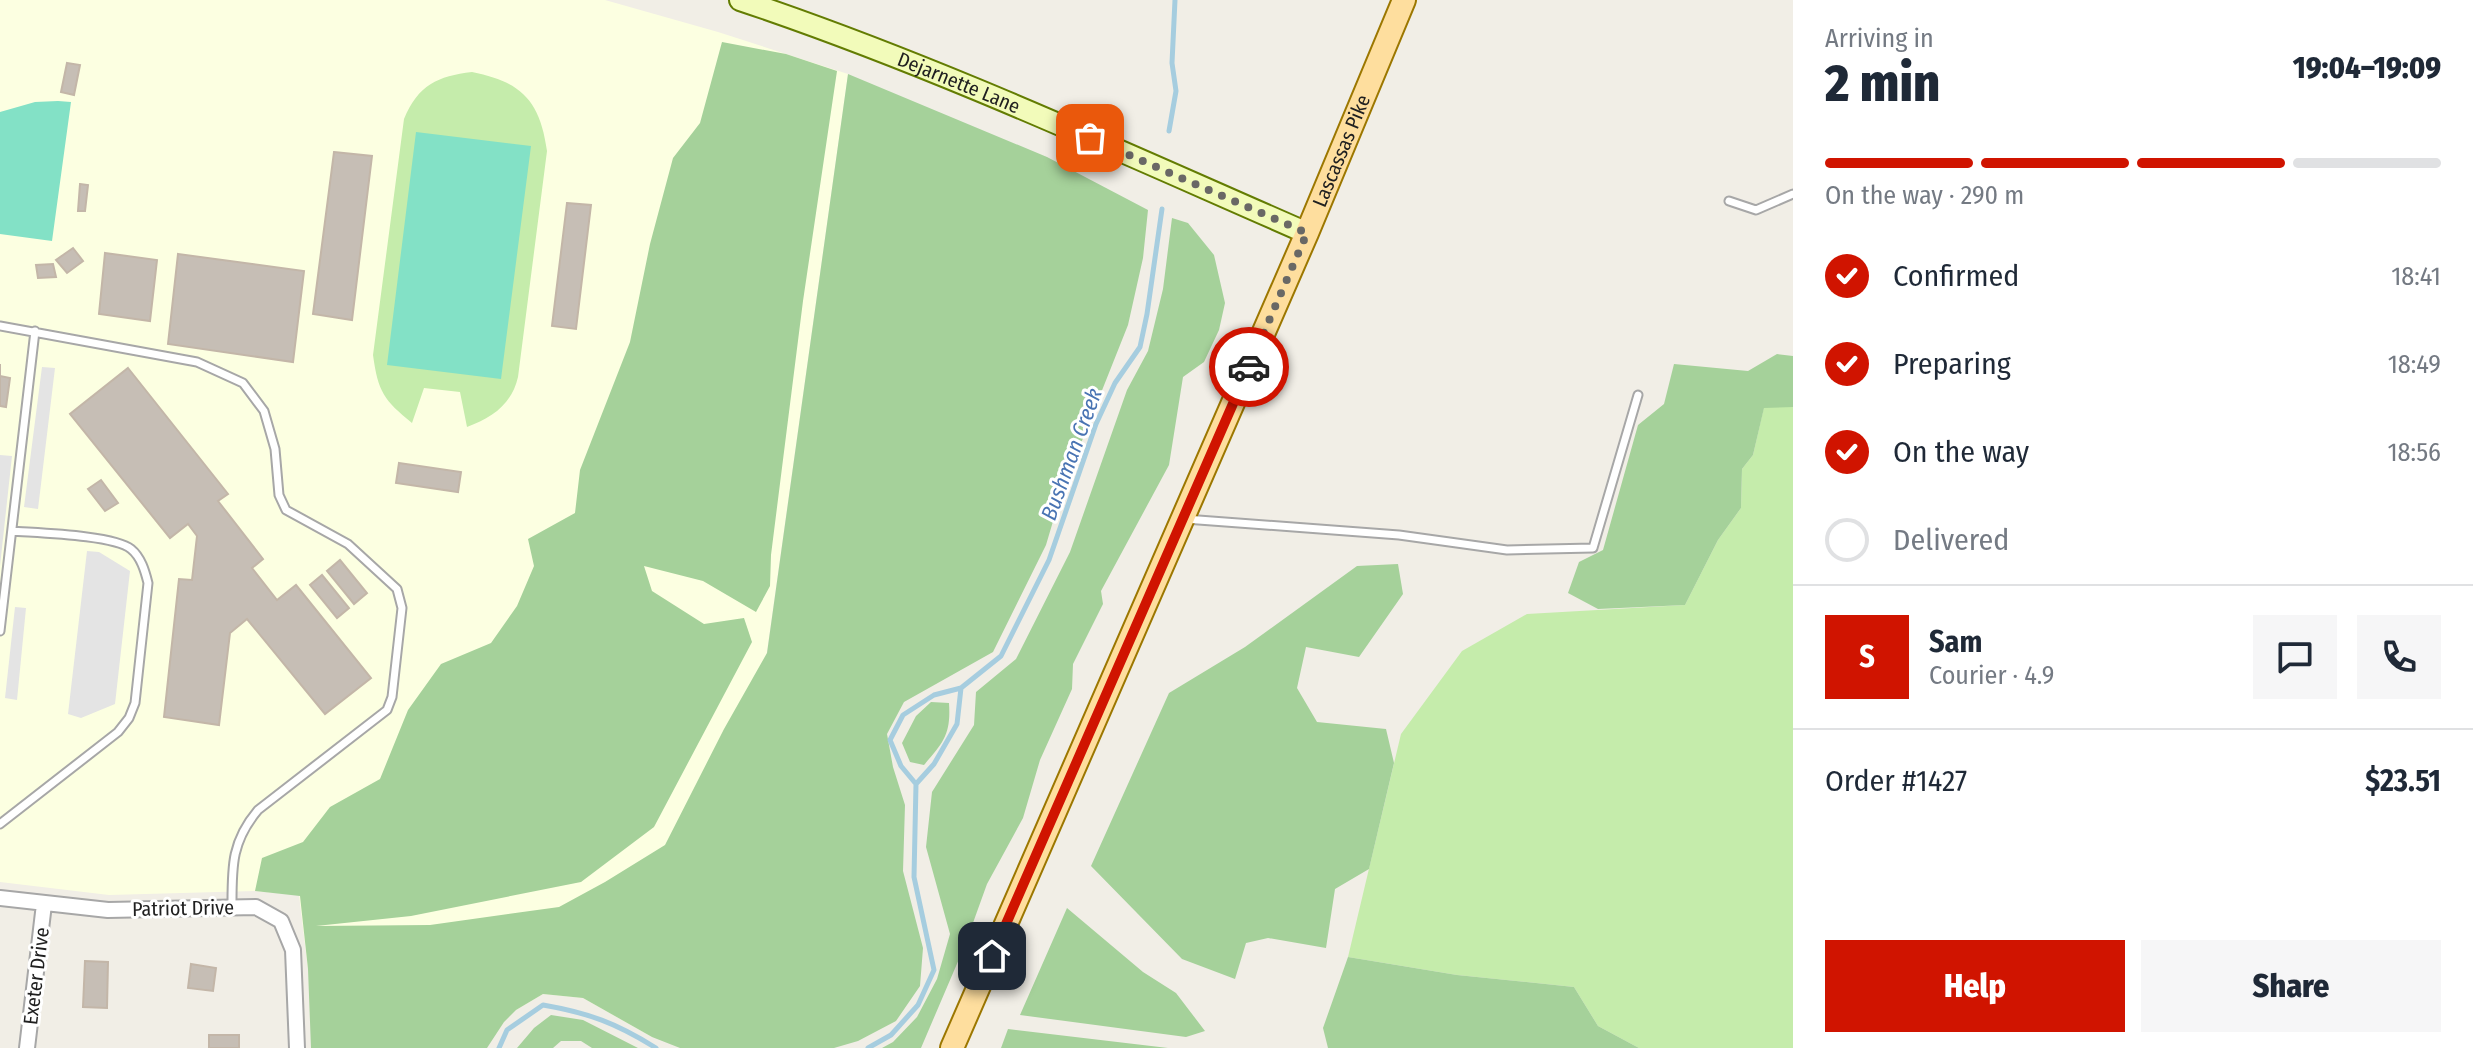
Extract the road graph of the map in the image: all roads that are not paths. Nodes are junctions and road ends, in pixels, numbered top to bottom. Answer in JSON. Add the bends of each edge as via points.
{"nodes":[{"id":1,"x":740,"y":0,"type":"edge"},
{"id":2,"x":1404,"y":0,"type":"edge"},
{"id":3,"x":1793,"y":194,"type":"edge"},
{"id":4,"x":1729,"y":201,"type":"dead end"},
{"id":5,"x":1307,"y":233,"type":"junction"},
{"id":6,"x":0,"y":326,"type":"edge"},
{"id":7,"x":35,"y":331,"type":"junction"},
{"id":8,"x":1638,"y":395,"type":"dead end"},
{"id":9,"x":1183,"y":519,"type":"junction"},
{"id":10,"x":12,"y":531,"type":"junction"},
{"id":11,"x":0,"y":631,"type":"edge"},
{"id":12,"x":0,"y":824,"type":"edge"},
{"id":13,"x":0,"y":898,"type":"edge"},
{"id":14,"x":44,"y":904,"type":"junction"},
{"id":15,"x":232,"y":907,"type":"junction"},
{"id":16,"x":27,"y":1048,"type":"edge"},
{"id":17,"x":297,"y":1048,"type":"edge"},
{"id":18,"x":952,"y":1048,"type":"edge"}],
"edges":[{"from":1,"to":5,"type":"main road","name":"Dejarnette Lane","via":[[954,79]]},
{"from":2,"to":5,"type":"main road","name":"Lascassas Pike"},
{"from":3,"to":4,"type":"lane","via":[[1756,210]]},
{"from":5,"to":9,"type":"main road","name":"Lascassas Pike"},
{"from":6,"to":7,"type":"lane"},
{"from":7,"to":10,"type":"lane"},
{"from":7,"to":15,"type":"lane","via":[[197,362],[243,383],[264,411],[286,510],[348,544],[397,589],[402,608],[387,710],[258,810],[244,827],[232,858]]},
{"from":8,"to":9,"type":"lane","via":[[1593,548],[1507,550],[1399,535]]},
{"from":9,"to":18,"type":"main road","name":"Lascassas Pike"},
{"from":10,"to":11,"type":"lane"},
{"from":10,"to":12,"type":"lane","via":[[129,547],[148,583],[129,718]]},
{"from":13,"to":14,"type":"street","name":"Patriot Drive"},
{"from":14,"to":15,"type":"street","name":"Patriot Drive","via":[[108,910]]},
{"from":14,"to":16,"type":"street","name":"Exeter Drive"},
{"from":15,"to":17,"type":"street","name":"Patriot Drive","via":[[256,907],[281,921],[293,950]]}]}
